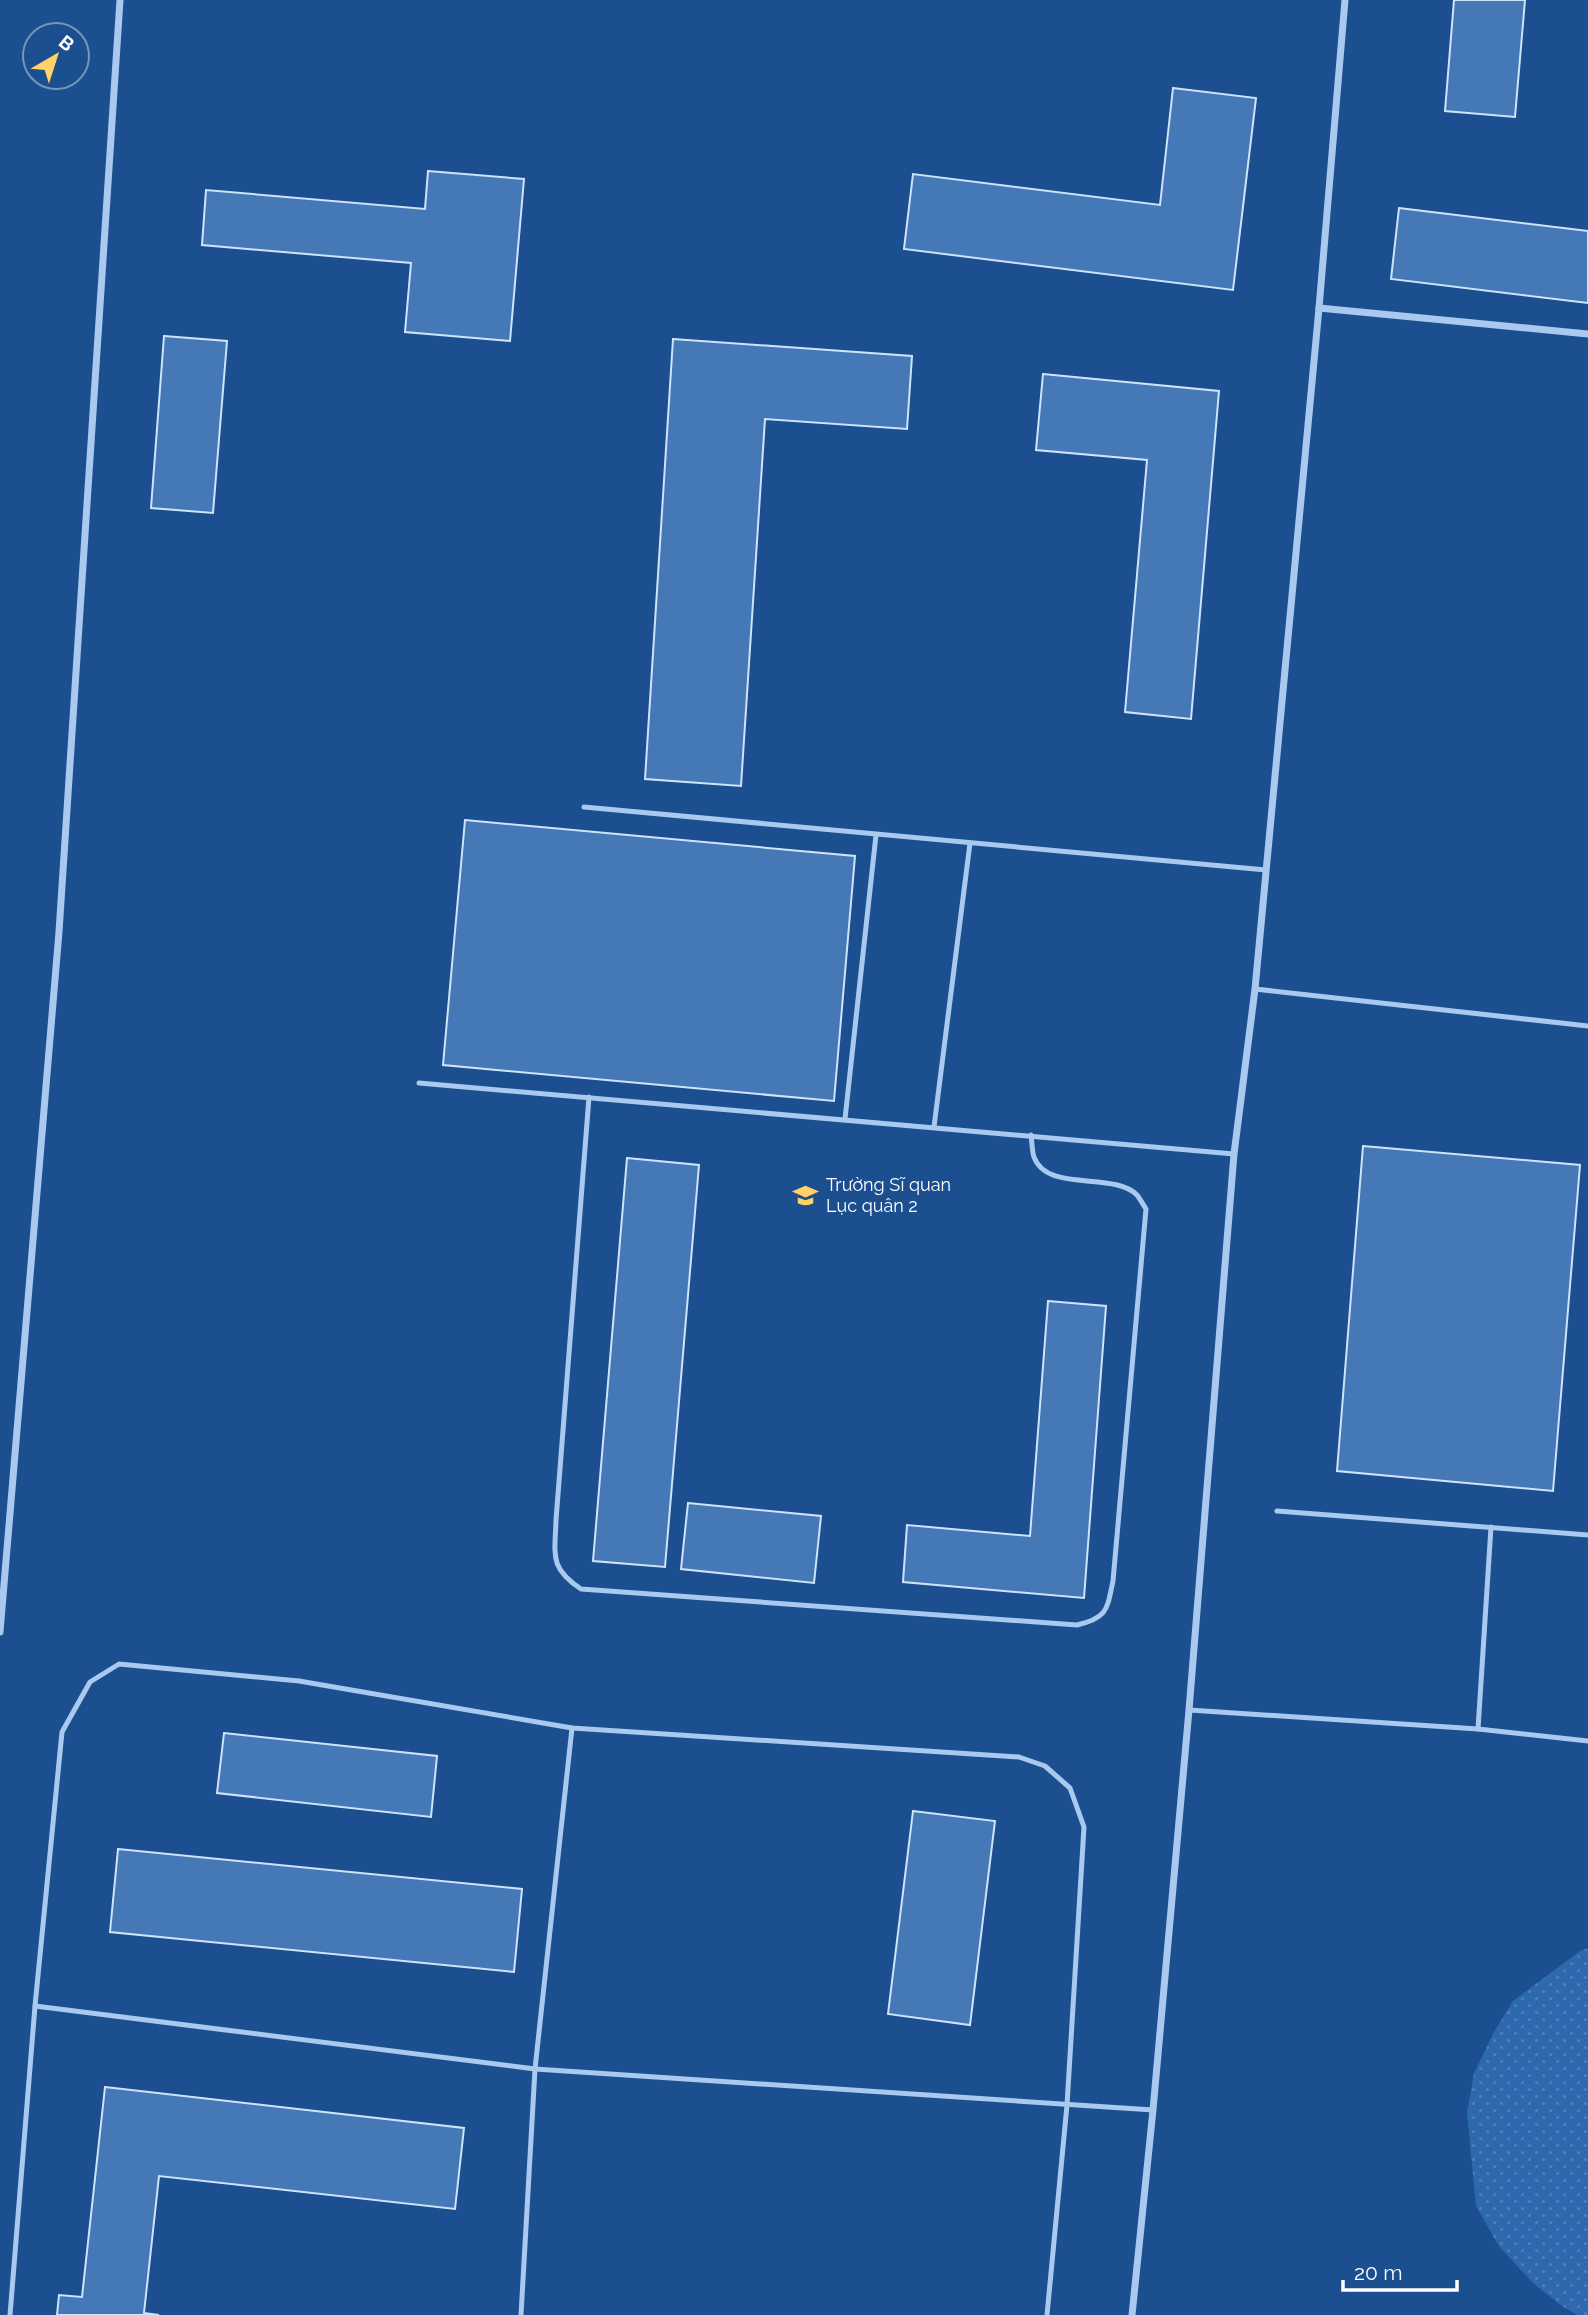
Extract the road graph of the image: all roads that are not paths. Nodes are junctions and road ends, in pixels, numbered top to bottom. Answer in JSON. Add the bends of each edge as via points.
{"nodes":[{"id":1,"x":120,"y":0,"type":"edge"},
{"id":2,"x":1345,"y":0,"type":"edge"},
{"id":3,"x":1320,"y":308,"type":"junction"},
{"id":4,"x":1588,"y":334,"type":"edge"},
{"id":5,"x":584,"y":807,"type":"dead end"},
{"id":6,"x":876,"y":835,"type":"junction"},
{"id":7,"x":970,"y":843,"type":"junction"},
{"id":8,"x":1266,"y":870,"type":"junction"},
{"id":9,"x":1255,"y":989,"type":"junction"},
{"id":10,"x":1588,"y":1026,"type":"edge"},
{"id":11,"x":419,"y":1083,"type":"dead end"},
{"id":12,"x":589,"y":1097,"type":"junction"},
{"id":13,"x":845,"y":1119,"type":"junction"},
{"id":14,"x":934,"y":1127,"type":"junction"},
{"id":15,"x":1031,"y":1135,"type":"junction"},
{"id":16,"x":1234,"y":1154,"type":"junction"},
{"id":17,"x":1277,"y":1511,"type":"dead end"},
{"id":18,"x":1491,"y":1528,"type":"junction"},
{"id":19,"x":1588,"y":1535,"type":"edge"},
{"id":20,"x":0,"y":1632,"type":"edge"},
{"id":21,"x":1189,"y":1710,"type":"junction"},
{"id":22,"x":572,"y":1728,"type":"junction"},
{"id":23,"x":1478,"y":1729,"type":"junction"},
{"id":24,"x":1588,"y":1741,"type":"edge"},
{"id":25,"x":35,"y":2006,"type":"junction"},
{"id":26,"x":535,"y":2069,"type":"junction"},
{"id":27,"x":1067,"y":2105,"type":"junction"},
{"id":28,"x":1153,"y":2110,"type":"junction"},
{"id":29,"x":10,"y":2315,"type":"edge"},
{"id":30,"x":521,"y":2315,"type":"edge"},
{"id":31,"x":1047,"y":2315,"type":"edge"},
{"id":32,"x":1132,"y":2315,"type":"edge"}],
"edges":[{"from":1,"to":20,"type":"street","via":[[60,919]]},
{"from":2,"to":3,"type":"street"},
{"from":3,"to":4,"type":"street"},
{"from":3,"to":8,"type":"street"},
{"from":5,"to":6,"type":"lane"},
{"from":6,"to":7,"type":"lane"},
{"from":6,"to":13,"type":"lane"},
{"from":7,"to":8,"type":"lane"},
{"from":7,"to":14,"type":"lane"},
{"from":8,"to":9,"type":"street"},
{"from":9,"to":10,"type":"lane"},
{"from":9,"to":16,"type":"street"},
{"from":11,"to":12,"type":"lane"},
{"from":12,"to":13,"type":"lane"},
{"from":12,"to":15,"type":"lane","via":[[556,1520],[555,1562],[566,1579],[581,1589],[1077,1625],[1096,1621],[1107,1607],[1113,1581],[1146,1209],[1136,1193],[1117,1185],[1052,1175],[1041,1168],[1034,1157]]},
{"from":13,"to":14,"type":"lane"},
{"from":14,"to":15,"type":"lane"},
{"from":15,"to":16,"type":"lane"},
{"from":16,"to":21,"type":"street"},
{"from":17,"to":18,"type":"lane"},
{"from":18,"to":19,"type":"lane"},
{"from":18,"to":23,"type":"lane"},
{"from":21,"to":23,"type":"lane"},
{"from":21,"to":28,"type":"street"},
{"from":22,"to":25,"type":"lane","via":[[299,1681],[120,1664],[90,1682],[62,1732]]},
{"from":22,"to":26,"type":"lane"},
{"from":22,"to":27,"type":"lane","via":[[1019,1757],[1045,1766],[1070,1788],[1084,1827]]},
{"from":23,"to":24,"type":"lane"},
{"from":25,"to":26,"type":"lane"},
{"from":25,"to":29,"type":"lane"},
{"from":26,"to":27,"type":"lane"},
{"from":26,"to":30,"type":"lane"},
{"from":27,"to":28,"type":"lane"},
{"from":27,"to":31,"type":"lane"},
{"from":28,"to":32,"type":"street"}]}
